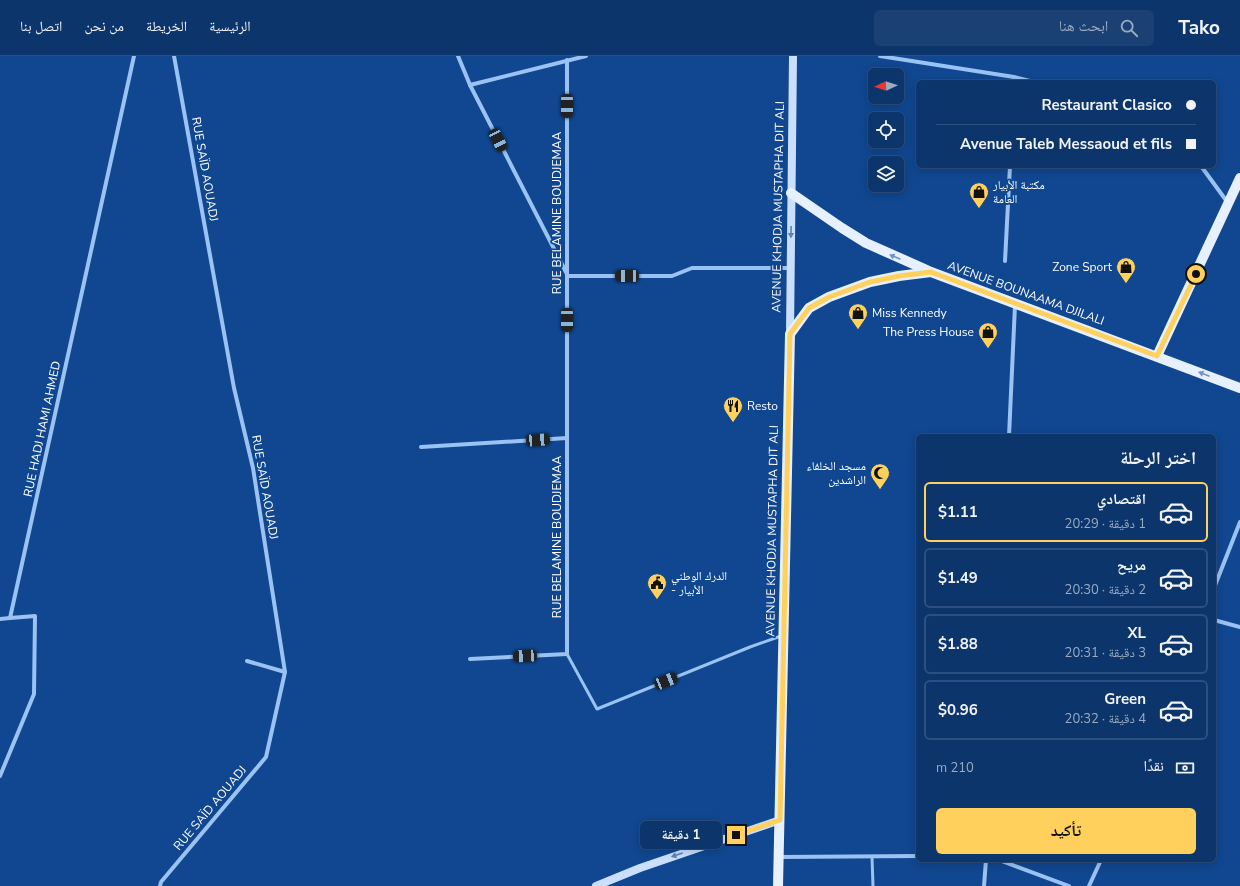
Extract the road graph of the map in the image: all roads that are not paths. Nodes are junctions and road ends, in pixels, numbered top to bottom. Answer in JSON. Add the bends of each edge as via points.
{"nodes":[{"id":1,"x":134,"y":56,"type":"edge"},
{"id":2,"x":174,"y":56,"type":"edge"},
{"id":3,"x":458,"y":56,"type":"edge"},
{"id":4,"x":586,"y":56,"type":"edge"},
{"id":5,"x":793,"y":56,"type":"edge"},
{"id":6,"x":880,"y":56,"type":"edge"},
{"id":7,"x":567,"y":60,"type":"junction"},
{"id":8,"x":1014,"y":80,"type":"edge"},
{"id":9,"x":470,"y":85,"type":"junction"},
{"id":10,"x":1010,"y":168,"type":"edge"},
{"id":11,"x":1203,"y":168,"type":"edge"},
{"id":12,"x":1240,"y":178,"type":"edge"},
{"id":13,"x":791,"y":193,"type":"junction"},
{"id":14,"x":1228,"y":203,"type":"junction"},
{"id":15,"x":1005,"y":261,"type":"dead end"},
{"id":16,"x":790,"y":268,"type":"junction"},
{"id":17,"x":931,"y":272,"type":"junction"},
{"id":18,"x":568,"y":276,"type":"junction"},
{"id":19,"x":1016,"y":303,"type":"junction"},
{"id":20,"x":790,"y":334,"type":"junction"},
{"id":21,"x":1157,"y":356,"type":"junction"},
{"id":22,"x":1240,"y":388,"type":"edge"},
{"id":23,"x":1008,"y":434,"type":"edge"},
{"id":24,"x":567,"y":438,"type":"junction"},
{"id":25,"x":421,"y":447,"type":"dead end"},
{"id":26,"x":1240,"y":522,"type":"edge"},
{"id":27,"x":1216,"y":583,"type":"edge"},
{"id":28,"x":10,"y":618,"type":"junction"},
{"id":29,"x":0,"y":619,"type":"edge"},
{"id":30,"x":1216,"y":621,"type":"edge"},
{"id":31,"x":1240,"y":627,"type":"edge"},
{"id":32,"x":783,"y":635,"type":"junction"},
{"id":33,"x":567,"y":654,"type":"junction"},
{"id":34,"x":470,"y":659,"type":"dead end"},
{"id":35,"x":246,"y":662,"type":"dead end"},
{"id":36,"x":285,"y":672,"type":"junction"},
{"id":37,"x":0,"y":776,"type":"edge"},
{"id":38,"x":780,"y":820,"type":"junction"},
{"id":39,"x":916,"y":856,"type":"edge"},
{"id":40,"x":780,"y":857,"type":"junction"},
{"id":41,"x":872,"y":857,"type":"junction"},
{"id":42,"x":986,"y":862,"type":"edge"},
{"id":43,"x":1004,"y":862,"type":"edge"},
{"id":44,"x":1100,"y":862,"type":"edge"},
{"id":45,"x":160,"y":886,"type":"edge"},
{"id":46,"x":596,"y":886,"type":"edge"},
{"id":47,"x":778,"y":886,"type":"edge"},
{"id":48,"x":873,"y":886,"type":"edge"},
{"id":49,"x":984,"y":886,"type":"edge"},
{"id":50,"x":1069,"y":886,"type":"edge"},
{"id":51,"x":1089,"y":886,"type":"edge"}],
"edges":[{"from":1,"to":28,"type":"street","name":"RUE HADJ HAMI AHMED"},
{"from":2,"to":36,"type":"street","name":"RUE SAÏD AOUADJ","via":[[234,388],[253,468]]},
{"from":3,"to":9,"type":"street"},
{"from":4,"to":7,"type":"street"},
{"from":5,"to":13,"type":"main road","name":"AVENUE KHODJA MUSTAPHA DIT ALI"},
{"from":6,"to":8,"type":"street"},
{"from":7,"to":9,"type":"street"},
{"from":7,"to":18,"type":"street","name":"RUE BELAMINE BOUDJEMAA"},
{"from":9,"to":18,"type":"street"},
{"from":10,"to":15,"type":"street"},
{"from":11,"to":14,"type":"street"},
{"from":12,"to":14,"type":"main road"},
{"from":13,"to":16,"type":"main road","name":"AVENUE KHODJA MUSTAPHA DIT ALI","one_way":true},
{"from":17,"to":13,"type":"main road","one_way":true,"via":[[866,243]]},
{"from":14,"to":21,"type":"main road"},
{"from":16,"to":18,"type":"street","via":[[692,268],[672,276]]},
{"from":16,"to":20,"type":"main road","name":"AVENUE KHODJA MUSTAPHA DIT ALI"},
{"from":17,"to":19,"type":"main road","name":"AVENUE BOUNAAMA DJILALI"},
{"from":17,"to":20,"type":"main road","name":"AVENUE BOUNAAMA DJILALI","via":[[870,282],[829,297],[809,308]]},
{"from":18,"to":24,"type":"street","name":"RUE BELAMINE BOUDJEMAA"},
{"from":19,"to":21,"type":"main road","name":"AVENUE BOUNAAMA DJILALI"},
{"from":19,"to":23,"type":"street"},
{"from":20,"to":32,"type":"main road","name":"AVENUE KHODJA MUSTAPHA DIT ALI"},
{"from":22,"to":21,"type":"main road","name":"AVENUE BOUNAAMA DJILALI","one_way":true},
{"from":24,"to":25,"type":"street"},
{"from":24,"to":33,"type":"street","name":"RUE BELAMINE BOUDJEMAA"},
{"from":26,"to":27,"type":"street"},
{"from":28,"to":29,"type":"street"},
{"from":28,"to":37,"type":"street","via":[[35,616],[34,694]]},
{"from":30,"to":31,"type":"street"},
{"from":32,"to":33,"type":"lane","via":[[597,709]]},
{"from":32,"to":38,"type":"main road","name":"AVENUE KHODJA MUSTAPHA DIT ALI"},
{"from":33,"to":34,"type":"street"},
{"from":35,"to":36,"type":"street"},
{"from":36,"to":45,"type":"street","name":"RUE SAÏD AOUADJ","via":[[266,757]]},
{"from":38,"to":40,"type":"main road","name":"AVENUE KHODJA MUSTAPHA DIT ALI"},
{"from":38,"to":46,"type":"main road","one_way":true,"via":[[640,868]]},
{"from":39,"to":41,"type":"street"},
{"from":40,"to":41,"type":"street"},
{"from":40,"to":47,"type":"main road","name":"AVENUE KHODJA MUSTAPHA DIT ALI"},
{"from":41,"to":48,"type":"lane"},
{"from":42,"to":49,"type":"street"},
{"from":43,"to":50,"type":"street"},
{"from":44,"to":51,"type":"street"}]}
